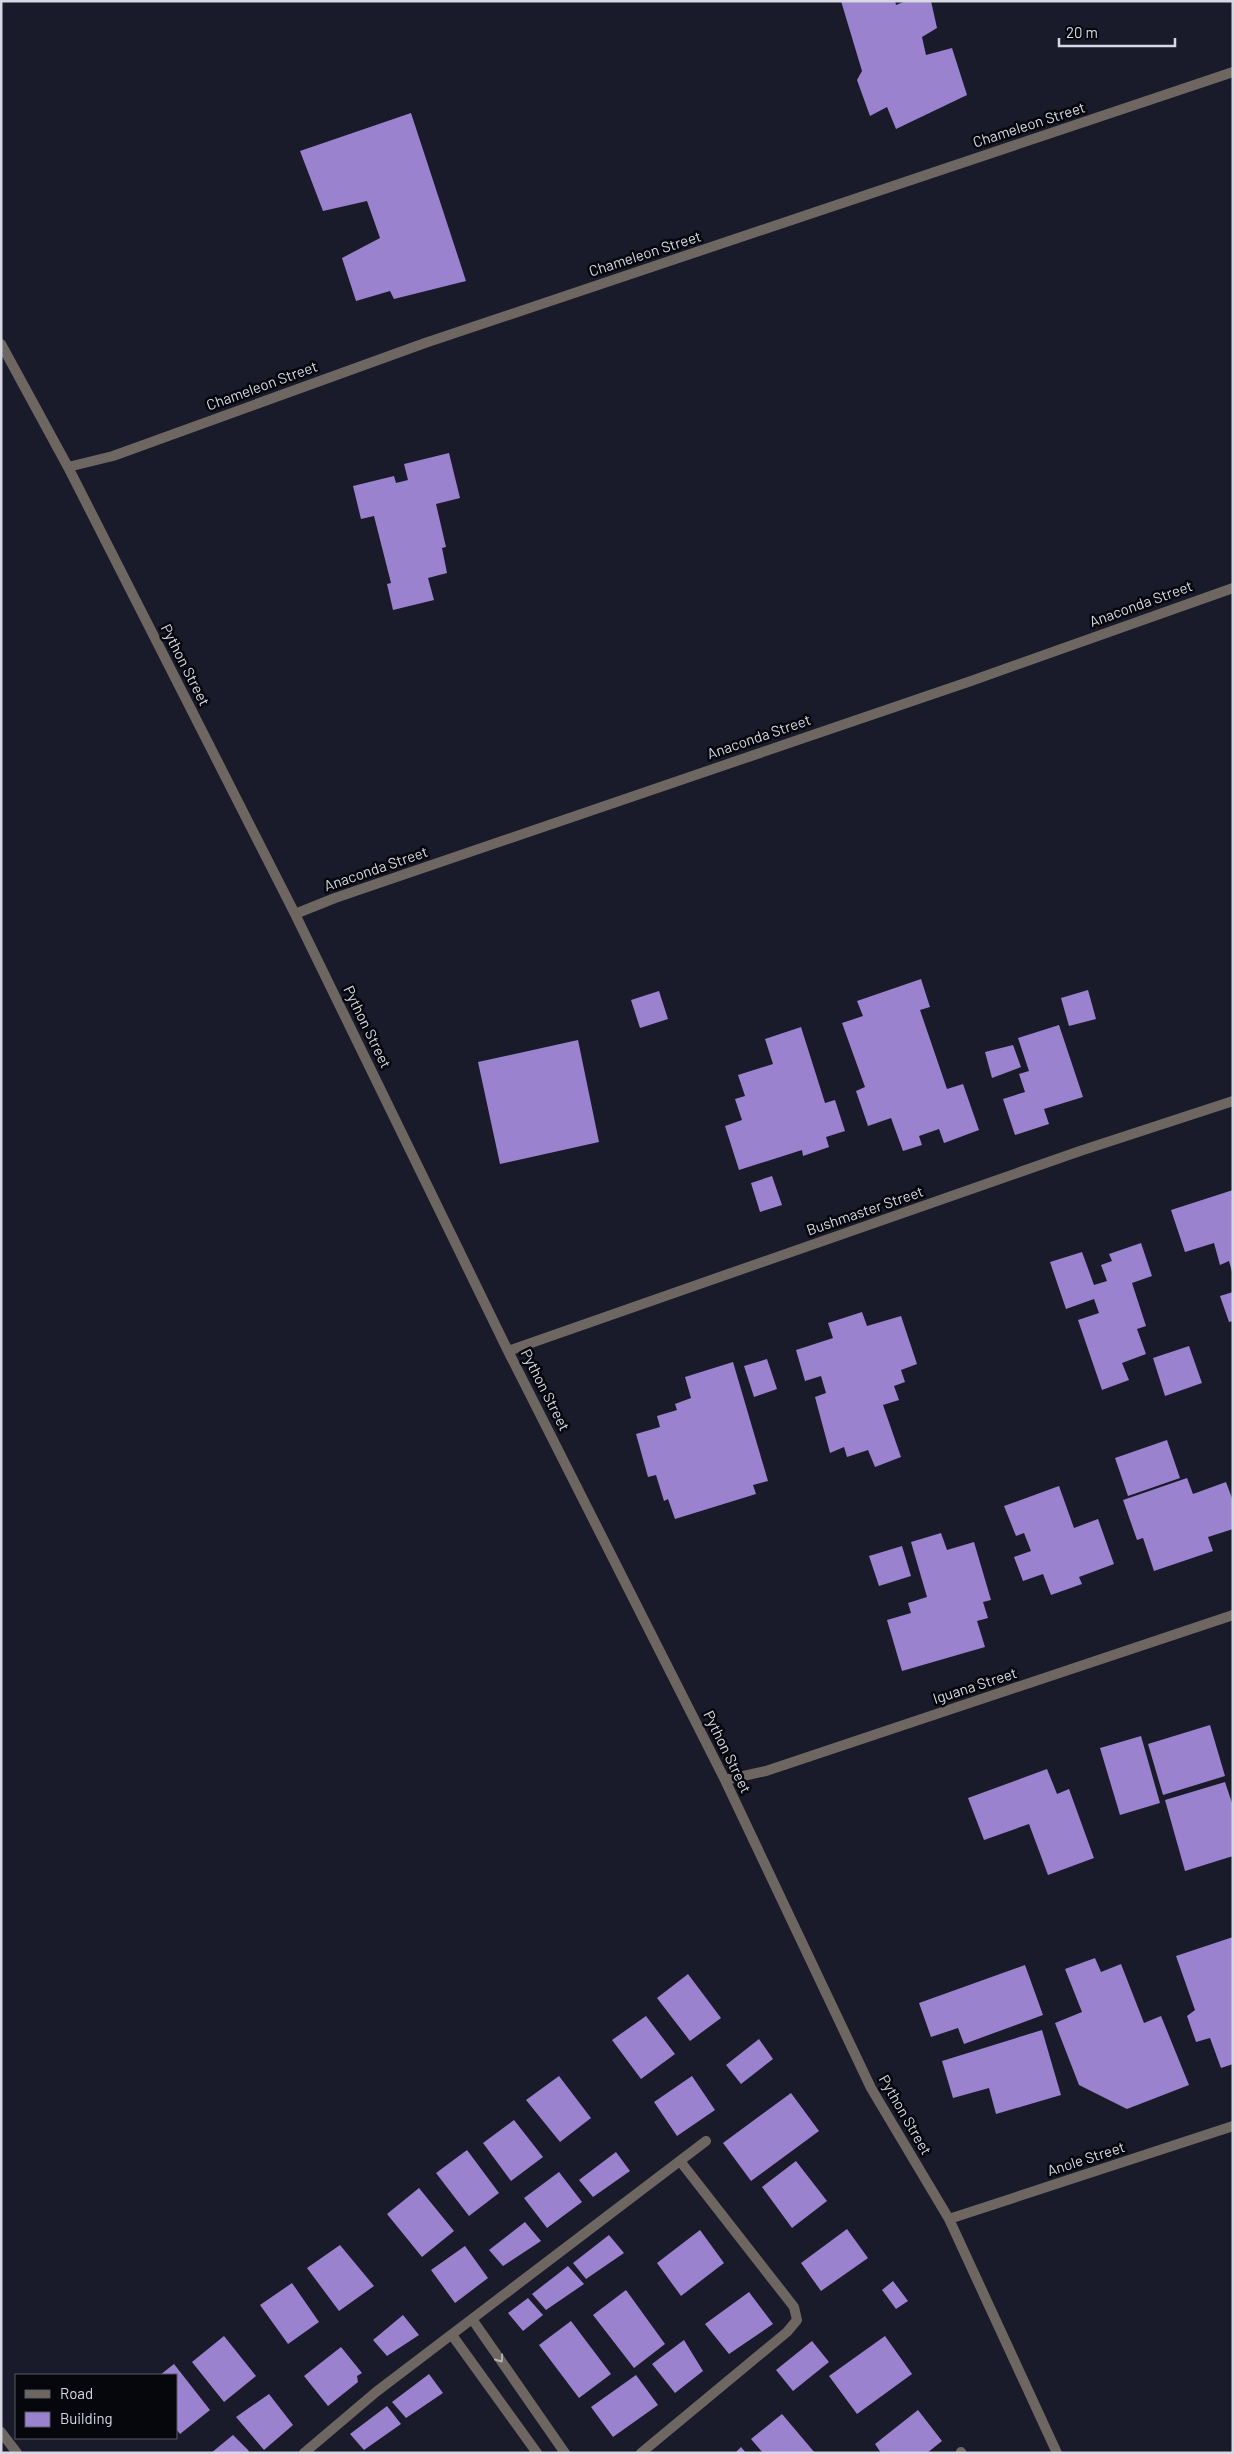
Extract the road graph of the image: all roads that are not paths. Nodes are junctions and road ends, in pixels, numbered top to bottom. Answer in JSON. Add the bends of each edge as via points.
{"nodes":[{"id":1,"x":1233,"y":72,"type":"edge"},
{"id":2,"x":1,"y":344,"type":"edge"},
{"id":3,"x":68,"y":468,"type":"junction"},
{"id":4,"x":1233,"y":588,"type":"edge"},
{"id":5,"x":295,"y":914,"type":"junction"},
{"id":6,"x":1233,"y":1101,"type":"edge"},
{"id":7,"x":508,"y":1351,"type":"junction"},
{"id":8,"x":1233,"y":1615,"type":"edge"},
{"id":9,"x":725,"y":1780,"type":"junction"},
{"id":10,"x":1233,"y":2126,"type":"edge"},
{"id":11,"x":706,"y":2142,"type":"dead end"},
{"id":12,"x":680,"y":2162,"type":"junction"},
{"id":13,"x":949,"y":2219,"type":"junction"},
{"id":14,"x":472,"y":2319,"type":"junction"},
{"id":15,"x":452,"y":2335,"type":"junction"},
{"id":16,"x":1,"y":2432,"type":"edge"},
{"id":17,"x":17,"y":2453,"type":"edge"},
{"id":18,"x":304,"y":2453,"type":"edge"},
{"id":19,"x":537,"y":2453,"type":"edge"},
{"id":20,"x":565,"y":2453,"type":"edge"},
{"id":21,"x":641,"y":2453,"type":"edge"},
{"id":22,"x":1057,"y":2453,"type":"edge"}],
"edges":[{"from":1,"to":3,"type":"street","name":"Chameleon Street","via":[[435,340],[113,456]]},
{"from":2,"to":3,"type":"street","name":"Python Street"},
{"from":3,"to":5,"type":"street","name":"Python Street"},
{"from":4,"to":5,"type":"street","name":"Anaconda Street"},
{"from":5,"to":7,"type":"street","name":"Python Street"},
{"from":6,"to":7,"type":"street","name":"Bushmaster Street"},
{"from":7,"to":9,"type":"street","name":"Python Street"},
{"from":8,"to":9,"type":"street","name":"Iguana Street","via":[[766,1771]]},
{"from":9,"to":13,"type":"street","name":"Python Street","via":[[871,2088]]},
{"from":10,"to":13,"type":"street","name":"Anole Street"},
{"from":11,"to":12,"type":"street"},
{"from":12,"to":14,"type":"street"},
{"from":12,"to":21,"type":"street","via":[[794,2307],[797,2320],[787,2332]]},
{"from":13,"to":22,"type":"street","name":"Python Street"},
{"from":14,"to":15,"type":"street"},
{"from":14,"to":20,"type":"street","one_way":true},
{"from":15,"to":18,"type":"street","via":[[376,2392]]},
{"from":15,"to":19,"type":"street"},
{"from":16,"to":17,"type":"street"}]}
